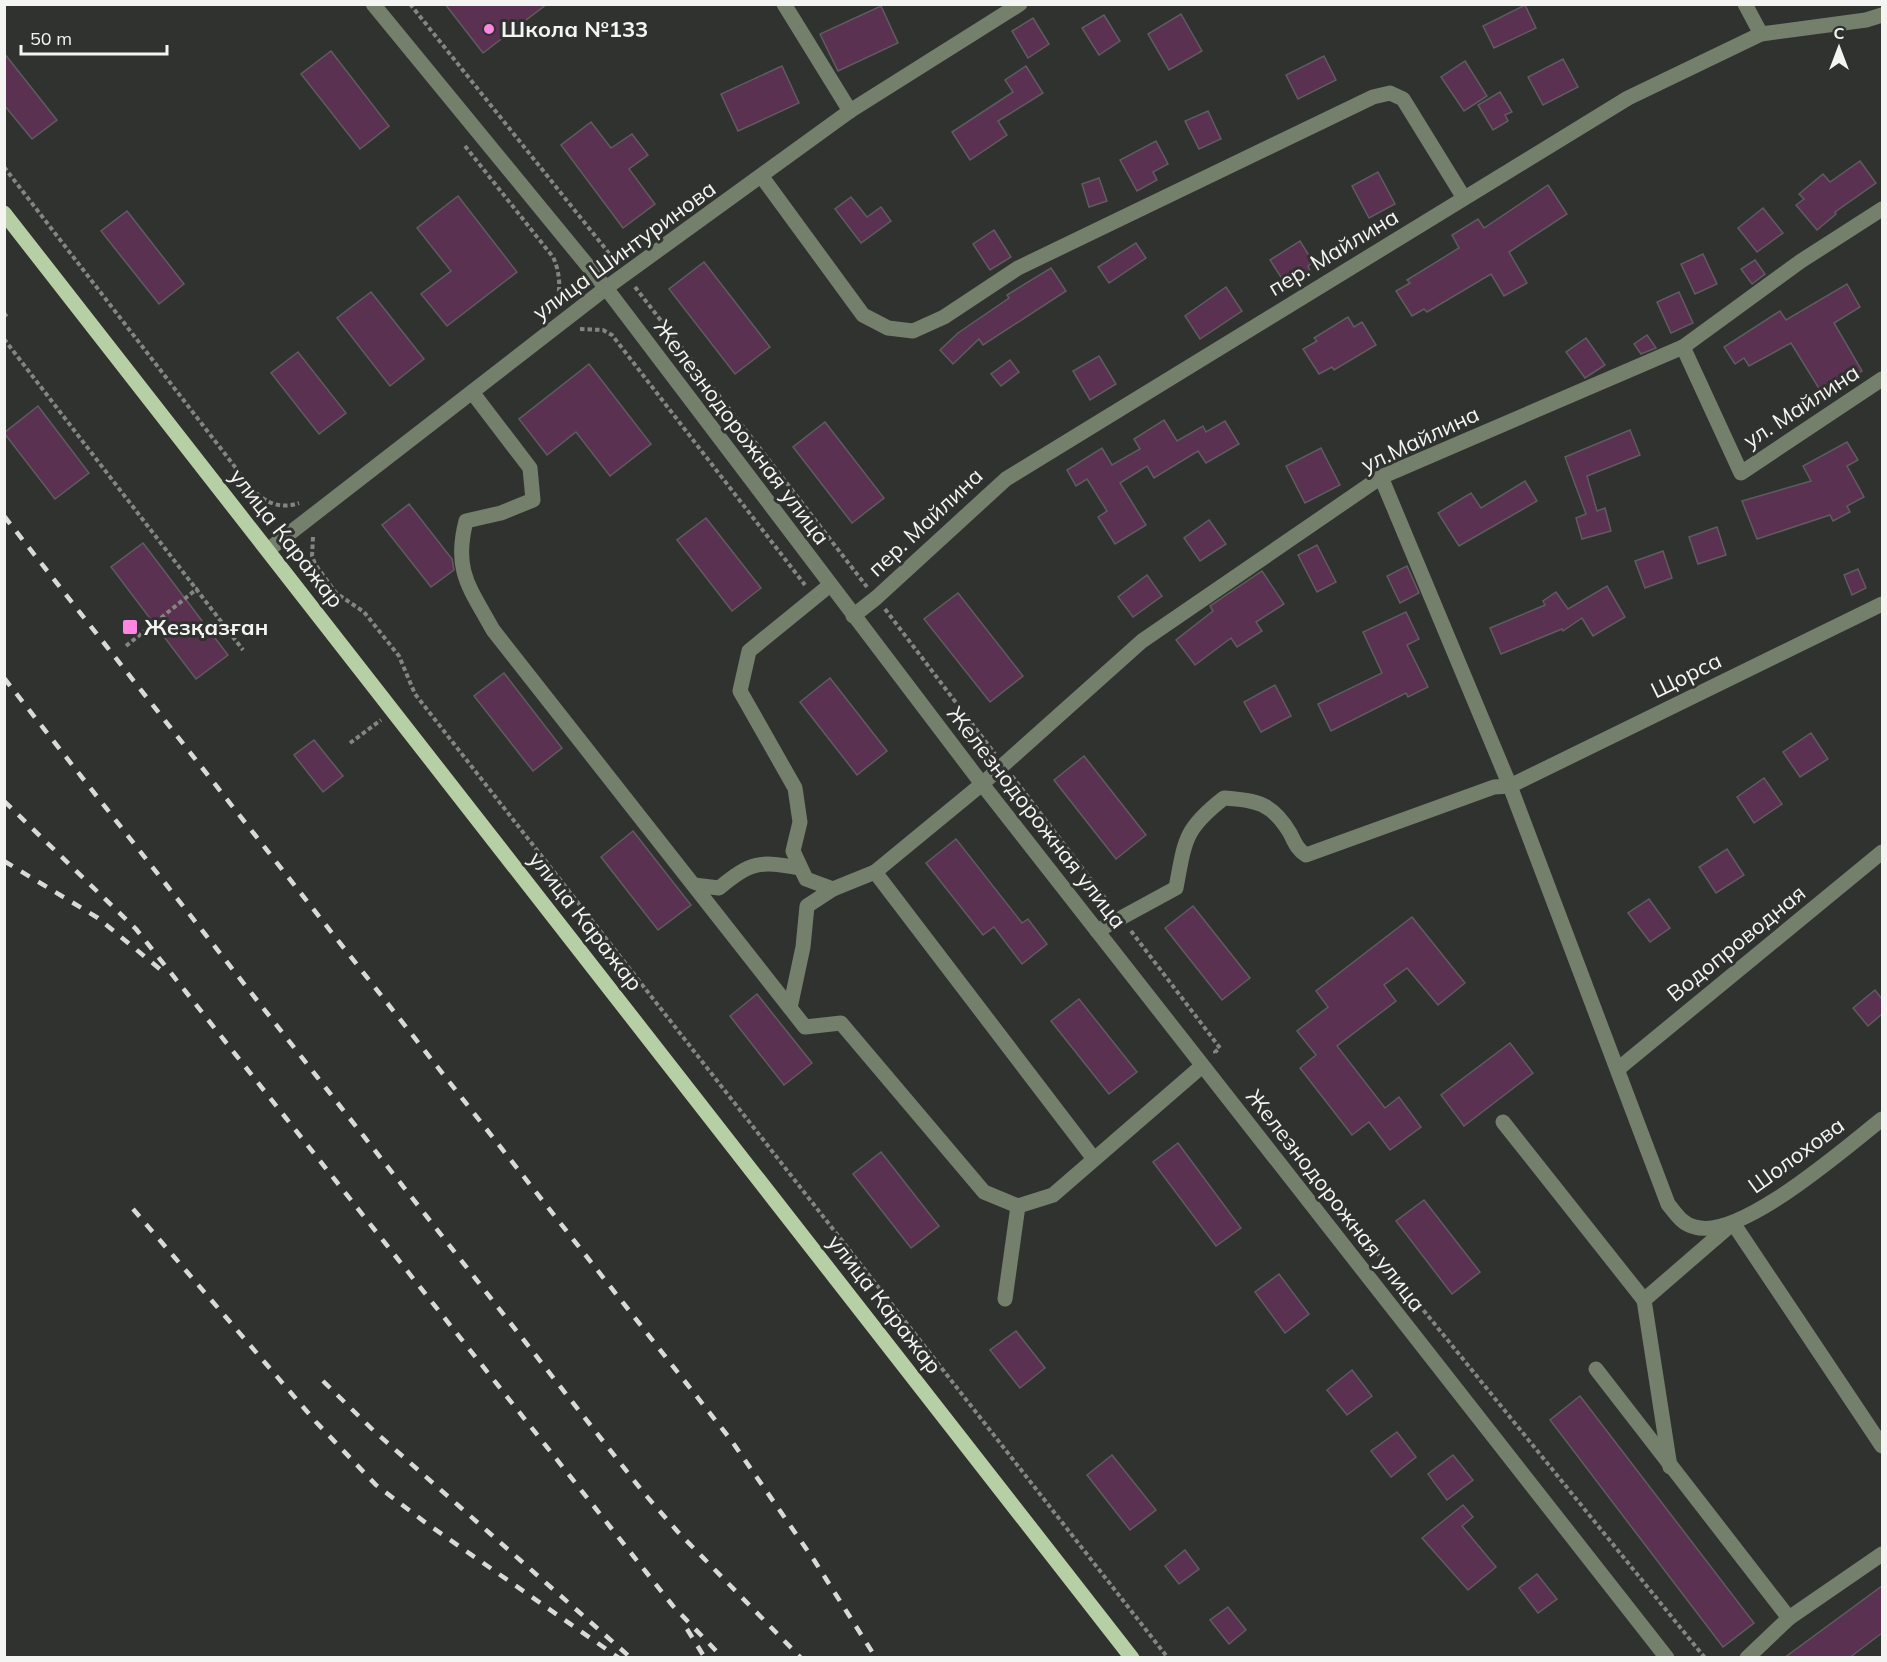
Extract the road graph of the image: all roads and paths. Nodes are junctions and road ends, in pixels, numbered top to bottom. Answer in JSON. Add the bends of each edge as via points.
{"nodes":[{"id":1,"x":373,"y":4,"type":"edge"},
{"id":2,"x":410,"y":4,"type":"edge"},
{"id":3,"x":784,"y":4,"type":"edge"},
{"id":4,"x":1020,"y":4,"type":"edge"},
{"id":5,"x":1745,"y":4,"type":"edge"},
{"id":6,"x":1882,"y":15,"type":"edge"},
{"id":7,"x":1761,"y":34,"type":"junction"},
{"id":8,"x":850,"y":111,"type":"junction"},
{"id":9,"x":464,"y":145,"type":"dead end"},
{"id":10,"x":4,"y":167,"type":"edge"},
{"id":11,"x":762,"y":177,"type":"junction"},
{"id":12,"x":1464,"y":198,"type":"junction"},
{"id":13,"x":1882,"y":209,"type":"edge"},
{"id":14,"x":4,"y":213,"type":"edge"},
{"id":15,"x":626,"y":274,"type":"junction"},
{"id":16,"x":606,"y":288,"type":"junction"},
{"id":17,"x":552,"y":309,"type":"dead end"},
{"id":18,"x":4,"y":313,"type":"edge"},
{"id":19,"x":4,"y":318,"type":"edge"},
{"id":20,"x":4,"y":339,"type":"edge"},
{"id":21,"x":1683,"y":347,"type":"junction"},
{"id":22,"x":1882,"y":380,"type":"edge"},
{"id":23,"x":472,"y":392,"type":"junction"},
{"id":24,"x":1381,"y":477,"type":"junction"},
{"id":25,"x":305,"y":500,"type":"dead end"},
{"id":26,"x":268,"y":550,"type":"junction"},
{"id":27,"x":830,"y":585,"type":"junction"},
{"id":28,"x":198,"y":588,"type":"junction"},
{"id":29,"x":876,"y":598,"type":"junction"},
{"id":30,"x":1882,"y":604,"type":"edge"},
{"id":31,"x":853,"y":616,"type":"junction"},
{"id":32,"x":126,"y":646,"type":"dead end"},
{"id":33,"x":243,"y":650,"type":"dead end"},
{"id":34,"x":1003,"y":765,"type":"junction"},
{"id":35,"x":982,"y":784,"type":"junction"},
{"id":36,"x":1510,"y":786,"type":"junction"},
{"id":37,"x":1882,"y":852,"type":"edge"},
{"id":38,"x":800,"y":868,"type":"junction"},
{"id":39,"x":875,"y":872,"type":"junction"},
{"id":40,"x":694,"y":885,"type":"junction"},
{"id":41,"x":833,"y":889,"type":"junction"},
{"id":42,"x":1121,"y":918,"type":"junction"},
{"id":43,"x":1097,"y":932,"type":"junction"},
{"id":44,"x":790,"y":1008,"type":"junction"},
{"id":45,"x":1222,"y":1061,"type":"dead end"},
{"id":46,"x":1202,"y":1066,"type":"junction"},
{"id":47,"x":1618,"y":1069,"type":"junction"},
{"id":48,"x":1260,"y":1108,"type":"dead end"},
{"id":49,"x":1882,"y":1119,"type":"edge"},
{"id":50,"x":1503,"y":1122,"type":"dead end"},
{"id":51,"x":1094,"y":1159,"type":"junction"},
{"id":52,"x":1018,"y":1206,"type":"junction"},
{"id":53,"x":1733,"y":1223,"type":"junction"},
{"id":54,"x":1005,"y":1299,"type":"dead end"},
{"id":55,"x":1644,"y":1300,"type":"junction"},
{"id":56,"x":1596,"y":1369,"type":"dead end"},
{"id":57,"x":1881,"y":1441,"type":"edge"},
{"id":58,"x":1670,"y":1467,"type":"junction"},
{"id":59,"x":1882,"y":1554,"type":"edge"},
{"id":60,"x":1789,"y":1618,"type":"junction"},
{"id":61,"x":1132,"y":1658,"type":"edge"},
{"id":62,"x":1666,"y":1658,"type":"edge"},
{"id":63,"x":1705,"y":1658,"type":"edge"},
{"id":64,"x":1747,"y":1658,"type":"edge"}],
"edges":[{"from":1,"to":16,"type":"street","name":"Железнодорожная улица"},
{"from":2,"to":15,"type":"path"},
{"from":3,"to":8,"type":"street"},
{"from":4,"to":8,"type":"street","name":"улица Шинтуринова"},
{"from":5,"to":7,"type":"street"},
{"from":6,"to":7,"type":"street","name":"пер. Майлина"},
{"from":7,"to":12,"type":"street","name":"пер. Майлина","via":[[1628,98]]},
{"from":8,"to":11,"type":"street","name":"улица Шинтуринова"},
{"from":9,"to":17,"type":"path","via":[[553,257],[559,289]]},
{"from":10,"to":25,"type":"path","via":[[252,489],[273,504],[296,505]]},
{"from":11,"to":12,"type":"street","via":[[863,315],[888,328],[913,331],[944,317],[1018,268],[1390,93],[1403,99]]},
{"from":11,"to":15,"type":"street","name":"улица Шинтуринова"},
{"from":12,"to":29,"type":"street","name":"пер. Майлина","via":[[1006,479]]},
{"from":13,"to":21,"type":"street","name":"ул.Майлина","via":[[1801,261]]},
{"from":14,"to":26,"type":"main road","name":"улица Каражар"},
{"from":15,"to":16,"type":"street","name":"улица Шинтуринова"},
{"from":15,"to":29,"type":"path"},
{"from":16,"to":23,"type":"street","name":"улица Шинтуринова"},
{"from":16,"to":27,"type":"street","name":"Железнодорожная улица"},
{"from":18,"to":19,"type":"path"},
{"from":20,"to":28,"type":"path"},
{"from":21,"to":22,"type":"street","name":"ул. Майлина","via":[[1741,473]]},
{"from":21,"to":24,"type":"street","name":"ул.Майлина"},
{"from":23,"to":26,"type":"street","name":"улица Шинтуринова"},
{"from":23,"to":40,"type":"street","via":[[530,468],[534,500],[466,521],[459,547],[465,578],[493,630]]},
{"from":24,"to":34,"type":"street","name":"ул.Майлина","via":[[1142,641]]},
{"from":24,"to":36,"type":"street"},
{"from":26,"to":61,"type":"main road","name":"улица Каражар"},
{"from":27,"to":31,"type":"street","name":"Железнодорожная улица"},
{"from":27,"to":38,"type":"street","via":[[749,651],[740,692],[795,788],[800,822],[793,851]]},
{"from":28,"to":32,"type":"path"},
{"from":28,"to":33,"type":"path"},
{"from":29,"to":31,"type":"street","name":"пер. Майлина"},
{"from":29,"to":34,"type":"path"},
{"from":30,"to":36,"type":"street","name":"Щорса"},
{"from":31,"to":35,"type":"street","name":"Железнодорожная улица"},
{"from":34,"to":35,"type":"street","name":"ул.Майлина"},
{"from":34,"to":42,"type":"path"},
{"from":35,"to":39,"type":"street","name":"ул.Майлина"},
{"from":35,"to":43,"type":"street","name":"Железнодорожная улица"},
{"from":36,"to":42,"type":"street","name":"Щорса","via":[[1494,787],[1306,855],[1297,849],[1277,813],[1253,799],[1224,798],[1198,818],[1191,830],[1176,888]]},
{"from":36,"to":47,"type":"street"},
{"from":37,"to":47,"type":"street","name":"Водопроводная"},
{"from":38,"to":40,"type":"street","via":[[767,862],[743,868],[719,888]]},
{"from":38,"to":41,"type":"street","via":[[806,879]]},
{"from":39,"to":41,"type":"street","name":"ул.Майлина"},
{"from":39,"to":51,"type":"street"},
{"from":40,"to":44,"type":"street"},
{"from":41,"to":44,"type":"street","name":"ул.Майлина","via":[[807,906]]},
{"from":42,"to":43,"type":"street"},
{"from":42,"to":45,"type":"path","via":[[1220,1048],[1215,1052]]},
{"from":43,"to":46,"type":"street","name":"Железнодорожная улица"},
{"from":44,"to":52,"type":"street","via":[[805,1027],[841,1023],[984,1192]]},
{"from":46,"to":51,"type":"street"},
{"from":46,"to":62,"type":"street","name":"Железнодорожная улица"},
{"from":47,"to":53,"type":"street","name":"Шолохова","via":[[1668,1204],[1682,1221],[1697,1228]]},
{"from":48,"to":63,"type":"path"},
{"from":49,"to":53,"type":"street","name":"Шолохова","via":[[1774,1202]]},
{"from":50,"to":55,"type":"street"},
{"from":51,"to":52,"type":"street","via":[[1053,1195]]},
{"from":52,"to":54,"type":"street"},
{"from":53,"to":55,"type":"street"},
{"from":53,"to":57,"type":"street"},
{"from":55,"to":58,"type":"street"},
{"from":56,"to":58,"type":"street"},
{"from":58,"to":60,"type":"street"},
{"from":59,"to":60,"type":"street"},
{"from":60,"to":64,"type":"street"}]}
